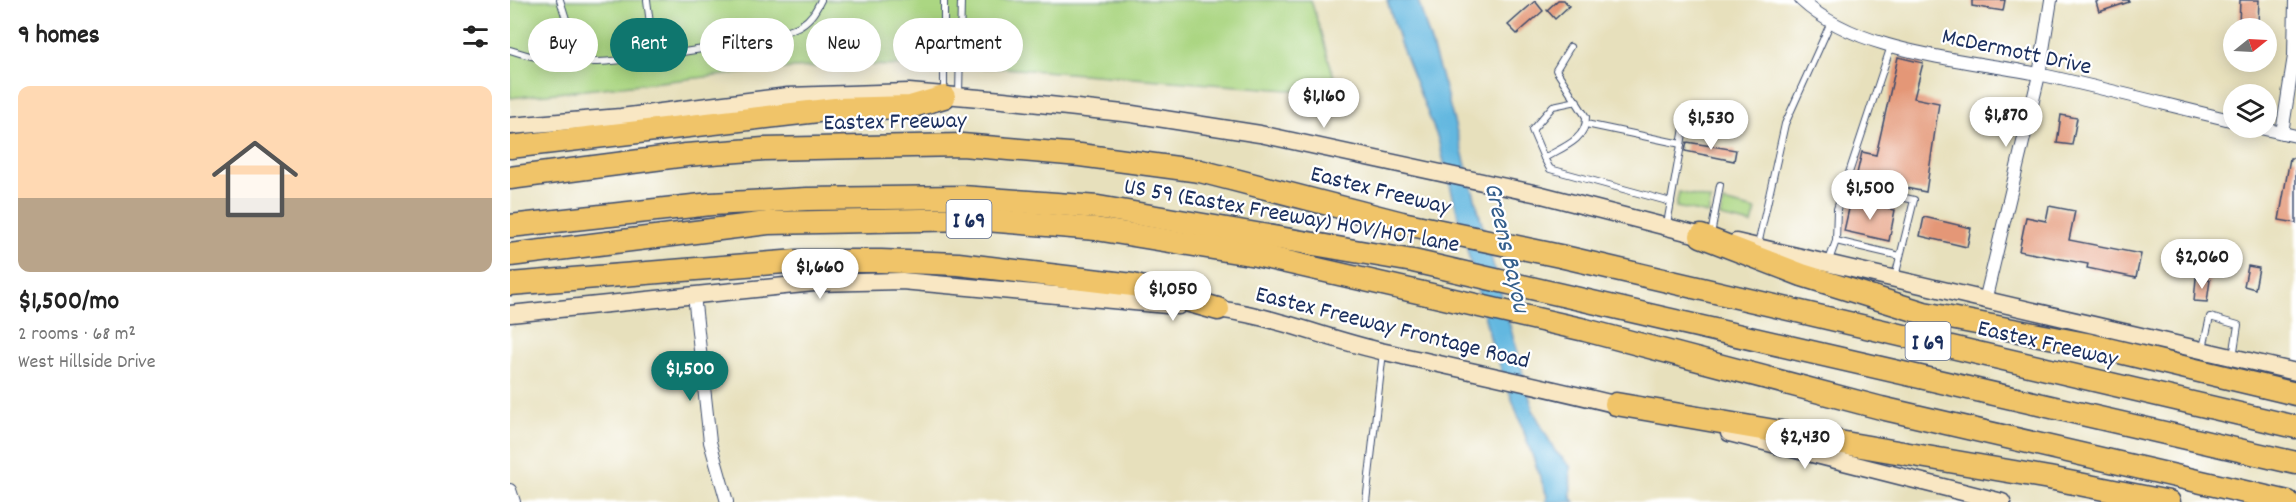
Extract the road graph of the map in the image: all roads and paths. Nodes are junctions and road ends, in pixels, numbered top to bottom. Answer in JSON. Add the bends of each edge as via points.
{"nodes":[{"id":1,"x":560,"y":0,"type":"edge"},
{"id":2,"x":647,"y":0,"type":"edge"},
{"id":3,"x":821,"y":0,"type":"edge"},
{"id":4,"x":944,"y":0,"type":"edge"},
{"id":5,"x":960,"y":0,"type":"edge"},
{"id":6,"x":1801,"y":0,"type":"edge"},
{"id":7,"x":2051,"y":0,"type":"edge"},
{"id":8,"x":2295,"y":0,"type":"edge"},
{"id":9,"x":566,"y":18,"type":"edge"},
{"id":10,"x":649,"y":18,"type":"edge"},
{"id":11,"x":1832,"y":22,"type":"junction"},
{"id":12,"x":1891,"y":46,"type":"junction"},
{"id":13,"x":1570,"y":47,"type":"dead end"},
{"id":14,"x":688,"y":49,"type":"edge"},
{"id":15,"x":510,"y":50,"type":"edge"},
{"id":16,"x":528,"y":56,"type":"edge"},
{"id":17,"x":2039,"y":75,"type":"junction"},
{"id":18,"x":952,"y":98,"type":"junction"},
{"id":19,"x":1577,"y":101,"type":"junction"},
{"id":20,"x":2223,"y":118,"type":"edge"},
{"id":21,"x":1586,"y":124,"type":"junction"},
{"id":22,"x":510,"y":126,"type":"edge"},
{"id":23,"x":1684,"y":128,"type":"dead end"},
{"id":24,"x":2277,"y":132,"type":"edge"},
{"id":25,"x":2282,"y":133,"type":"junction"},
{"id":26,"x":2296,"y":136,"type":"edge"},
{"id":27,"x":1681,"y":144,"type":"junction"},
{"id":28,"x":510,"y":147,"type":"edge"},
{"id":29,"x":1544,"y":158,"type":"junction"},
{"id":30,"x":510,"y":178,"type":"edge"},
{"id":31,"x":1845,"y":184,"type":"junction"},
{"id":32,"x":1720,"y":185,"type":"dead end"},
{"id":33,"x":1671,"y":202,"type":"junction"},
{"id":34,"x":510,"y":226,"type":"edge"},
{"id":35,"x":1667,"y":228,"type":"junction"},
{"id":36,"x":1706,"y":237,"type":"junction"},
{"id":37,"x":1836,"y":241,"type":"junction"},
{"id":38,"x":1758,"y":246,"type":"junction"},
{"id":39,"x":510,"y":255,"type":"edge"},
{"id":40,"x":1900,"y":256,"type":"junction"},
{"id":41,"x":1828,"y":263,"type":"junction"},
{"id":42,"x":1895,"y":279,"type":"junction"},
{"id":43,"x":510,"y":284,"type":"edge"},
{"id":44,"x":694,"y":295,"type":"junction"},
{"id":45,"x":1985,"y":301,"type":"junction"},
{"id":46,"x":1218,"y":309,"type":"junction"},
{"id":47,"x":510,"y":314,"type":"edge"},
{"id":48,"x":2202,"y":350,"type":"junction"},
{"id":49,"x":1383,"y":351,"type":"junction"},
{"id":50,"x":2233,"y":357,"type":"junction"},
{"id":51,"x":2296,"y":372,"type":"edge"},
{"id":52,"x":2296,"y":394,"type":"edge"},
{"id":53,"x":1616,"y":404,"type":"junction"},
{"id":54,"x":2296,"y":427,"type":"edge"},
{"id":55,"x":2296,"y":463,"type":"edge"},
{"id":56,"x":510,"y":490,"type":"edge"},
{"id":57,"x":514,"y":502,"type":"edge"},
{"id":58,"x":727,"y":502,"type":"edge"},
{"id":59,"x":1366,"y":502,"type":"edge"},
{"id":60,"x":2002,"y":502,"type":"edge"},
{"id":61,"x":2169,"y":502,"type":"edge"},
{"id":62,"x":2288,"y":502,"type":"edge"}],
"edges":[{"from":1,"to":9,"type":"lane"},
{"from":2,"to":10,"type":"lane"},
{"from":3,"to":14,"type":"lane","via":[[809,19],[791,30]]},
{"from":4,"to":18,"type":"lane"},
{"from":5,"to":18,"type":"lane"},
{"from":6,"to":11,"type":"street","name":"McDermott Drive"},
{"from":7,"to":17,"type":"street"},
{"from":8,"to":25,"type":"street","via":[[2294,56]]},
{"from":11,"to":12,"type":"street","name":"McDermott Drive"},
{"from":11,"to":38,"type":"lane","via":[[1785,124]]},
{"from":12,"to":17,"type":"street","name":"McDermott Drive"},
{"from":12,"to":31,"type":"lane"},
{"from":13,"to":19,"type":"lane","via":[[1556,69]]},
{"from":15,"to":16,"type":"lane"},
{"from":17,"to":20,"type":"street","name":"McDermott Drive"},
{"from":17,"to":45,"type":"street"},
{"from":18,"to":22,"type":"main road","via":[[909,92],[788,96]]},
{"from":18,"to":28,"type":"highway","via":[[910,107],[835,110]]},
{"from":18,"to":35,"type":"main road","via":[[1132,114],[1260,134],[1538,194]]},
{"from":19,"to":21,"type":"lane"},
{"from":19,"to":29,"type":"lane","via":[[1553,106],[1532,130]]},
{"from":21,"to":27,"type":"lane"},
{"from":21,"to":29,"type":"lane","via":[[1576,139]]},
{"from":23,"to":27,"type":"lane"},
{"from":24,"to":25,"type":"street"},
{"from":25,"to":26,"type":"street"},
{"from":27,"to":33,"type":"lane"},
{"from":29,"to":33,"type":"lane","via":[[1550,170]]},
{"from":30,"to":54,"type":"highway","name":"Eastex Freeway","number":"I 69","via":[[752,150],[962,145],[1200,171],[1402,224],[1560,256]]},
{"from":31,"to":37,"type":"lane","via":[[1837,209]]},
{"from":31,"to":40,"type":"lane","via":[[1914,201]]},
{"from":32,"to":36,"type":"lane"},
{"from":33,"to":35,"type":"lane"},
{"from":34,"to":55,"type":"highway","name":"US 59 (Eastex Freeway) HOV/HOT lane","number":"I 69","via":[[711,204],[807,199],[962,197],[1098,207],[1413,261]]},
{"from":35,"to":36,"type":"main road"},
{"from":36,"to":38,"type":"main road"},
{"from":36,"to":52,"type":"highway","via":[[1802,275],[1924,313],[2086,344]]},
{"from":37,"to":40,"type":"lane"},
{"from":37,"to":41,"type":"lane"},
{"from":38,"to":41,"type":"main road"},
{"from":39,"to":62,"type":"highway","number":"I 69","via":[[768,223],[974,219],[1096,229],[1256,255],[1585,330],[1881,408]]},
{"from":40,"to":42,"type":"lane"},
{"from":41,"to":42,"type":"main road"},
{"from":42,"to":45,"type":"main road"},
{"from":43,"to":46,"type":"highway","via":[[797,261],[881,261],[958,264],[1133,285]]},
{"from":44,"to":46,"type":"main road","name":"Eastex Freeway Frontage Road","via":[[814,283],[902,281]]},
{"from":44,"to":47,"type":"main road","name":"Eastex Freeway Frontage Road"},
{"from":44,"to":58,"type":"street","via":[[710,442]]},
{"from":45,"to":48,"type":"main road"},
{"from":46,"to":49,"type":"main road","name":"Eastex Freeway Frontage Road"},
{"from":48,"to":50,"type":"main road"},
{"from":48,"to":50,"type":"lane","via":[[2210,316],[2238,325]]},
{"from":49,"to":53,"type":"main road","name":"Eastex Freeway Frontage Road"},
{"from":49,"to":59,"type":"lane"},
{"from":50,"to":51,"type":"main road"},
{"from":53,"to":60,"type":"main road","name":"Eastex Freeway Frontage Road"},
{"from":53,"to":61,"type":"highway"},
{"from":56,"to":57,"type":"street"}]}
